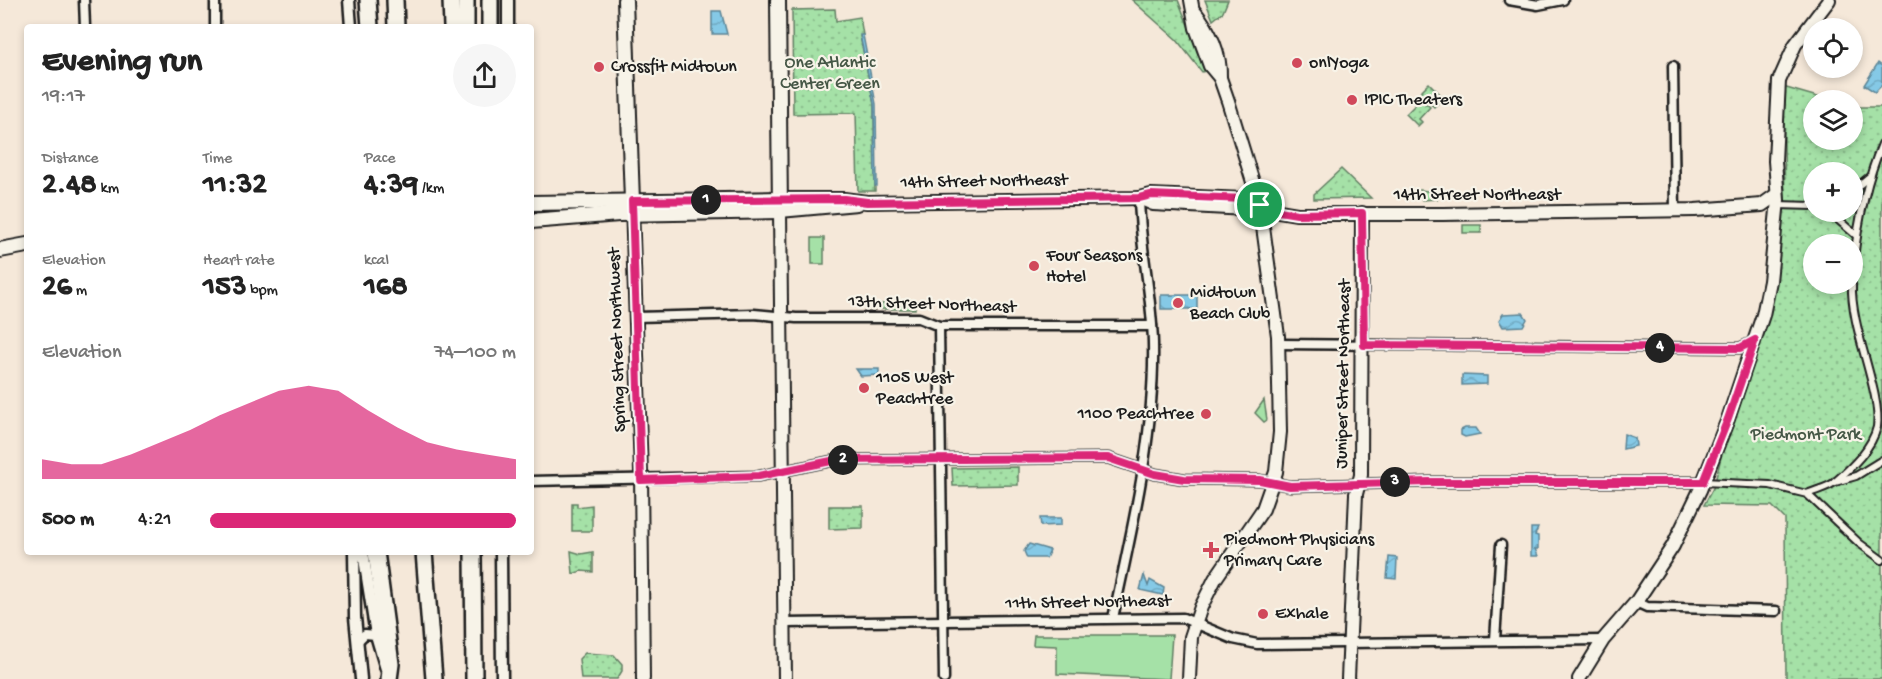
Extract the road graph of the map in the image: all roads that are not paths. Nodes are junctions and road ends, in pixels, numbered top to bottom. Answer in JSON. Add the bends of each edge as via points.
{"nodes":[{"id":1,"x":84,"y":0,"type":"edge"},
{"id":2,"x":215,"y":0,"type":"edge"},
{"id":3,"x":349,"y":0,"type":"edge"},
{"id":4,"x":368,"y":0,"type":"edge"},
{"id":5,"x":395,"y":0,"type":"edge"},
{"id":6,"x":451,"y":0,"type":"edge"},
{"id":7,"x":466,"y":0,"type":"edge"},
{"id":8,"x":490,"y":0,"type":"edge"},
{"id":9,"x":508,"y":0,"type":"edge"},
{"id":10,"x":625,"y":0,"type":"edge"},
{"id":11,"x":778,"y":0,"type":"edge"},
{"id":12,"x":1509,"y":0,"type":"edge"},
{"id":13,"x":1563,"y":0,"type":"edge"},
{"id":14,"x":1827,"y":1,"type":"edge"},
{"id":15,"x":1192,"y":6,"type":"edge"},
{"id":16,"x":85,"y":24,"type":"edge"},
{"id":17,"x":215,"y":24,"type":"edge"},
{"id":18,"x":351,"y":24,"type":"edge"},
{"id":19,"x":370,"y":24,"type":"edge"},
{"id":20,"x":396,"y":24,"type":"edge"},
{"id":21,"x":452,"y":24,"type":"edge"},
{"id":22,"x":466,"y":24,"type":"edge"},
{"id":23,"x":490,"y":24,"type":"edge"},
{"id":24,"x":508,"y":24,"type":"edge"},
{"id":25,"x":1672,"y":66,"type":"dead end"},
{"id":26,"x":1882,"y":144,"type":"edge"},
{"id":27,"x":1870,"y":176,"type":"junction"},
{"id":28,"x":1863,"y":182,"type":"edge"},
{"id":29,"x":1139,"y":198,"type":"junction"},
{"id":30,"x":534,"y":203,"type":"edge"},
{"id":31,"x":1773,"y":204,"type":"junction"},
{"id":32,"x":780,"y":205,"type":"junction"},
{"id":33,"x":1260,"y":205,"type":"junction"},
{"id":34,"x":1803,"y":205,"type":"edge"},
{"id":35,"x":1754,"y":206,"type":"junction"},
{"id":36,"x":632,"y":207,"type":"junction"},
{"id":37,"x":1675,"y":210,"type":"junction"},
{"id":38,"x":1695,"y":210,"type":"junction"},
{"id":39,"x":1362,"y":213,"type":"junction"},
{"id":40,"x":534,"y":221,"type":"edge"},
{"id":41,"x":1841,"y":222,"type":"edge"},
{"id":42,"x":1855,"y":234,"type":"edge"},
{"id":43,"x":1857,"y":234,"type":"edge"},
{"id":44,"x":24,"y":246,"type":"edge"},
{"id":45,"x":0,"y":250,"type":"edge"},
{"id":46,"x":1853,"y":294,"type":"edge"},
{"id":47,"x":636,"y":317,"type":"junction"},
{"id":48,"x":781,"y":317,"type":"junction"},
{"id":49,"x":939,"y":326,"type":"junction"},
{"id":50,"x":1152,"y":326,"type":"junction"},
{"id":51,"x":1755,"y":340,"type":"junction"},
{"id":52,"x":1278,"y":344,"type":"junction"},
{"id":53,"x":1364,"y":345,"type":"junction"},
{"id":54,"x":941,"y":459,"type":"junction"},
{"id":55,"x":1882,"y":460,"type":"edge"},
{"id":56,"x":1856,"y":461,"type":"junction"},
{"id":57,"x":1142,"y":469,"type":"junction"},
{"id":58,"x":1866,"y":470,"type":"junction"},
{"id":59,"x":783,"y":472,"type":"junction"},
{"id":60,"x":641,"y":480,"type":"junction"},
{"id":61,"x":534,"y":481,"type":"edge"},
{"id":62,"x":1703,"y":482,"type":"junction"},
{"id":63,"x":1835,"y":482,"type":"junction"},
{"id":64,"x":1273,"y":483,"type":"junction"},
{"id":65,"x":1359,"y":484,"type":"junction"},
{"id":66,"x":1807,"y":494,"type":"junction"},
{"id":67,"x":1501,"y":545,"type":"dead end"},
{"id":68,"x":354,"y":555,"type":"edge"},
{"id":69,"x":363,"y":555,"type":"edge"},
{"id":70,"x":376,"y":555,"type":"edge"},
{"id":71,"x":424,"y":555,"type":"edge"},
{"id":72,"x":473,"y":555,"type":"edge"},
{"id":73,"x":501,"y":555,"type":"edge"},
{"id":74,"x":1882,"y":560,"type":"edge"},
{"id":75,"x":1636,"y":602,"type":"junction"},
{"id":76,"x":1776,"y":611,"type":"dead end"},
{"id":77,"x":1113,"y":618,"type":"junction"},
{"id":78,"x":944,"y":621,"type":"junction"},
{"id":79,"x":785,"y":623,"type":"junction"},
{"id":80,"x":1195,"y":623,"type":"junction"},
{"id":81,"x":376,"y":635,"type":"junction"},
{"id":82,"x":1495,"y":640,"type":"junction"},
{"id":83,"x":1604,"y":640,"type":"junction"},
{"id":84,"x":358,"y":641,"type":"junction"},
{"id":85,"x":1350,"y":642,"type":"junction"},
{"id":86,"x":361,"y":679,"type":"edge"},
{"id":87,"x":389,"y":679,"type":"edge"},
{"id":88,"x":434,"y":679,"type":"edge"},
{"id":89,"x":474,"y":679,"type":"edge"},
{"id":90,"x":502,"y":679,"type":"edge"},
{"id":91,"x":644,"y":679,"type":"edge"},
{"id":92,"x":785,"y":679,"type":"edge"},
{"id":93,"x":944,"y":679,"type":"edge"},
{"id":94,"x":1189,"y":679,"type":"edge"},
{"id":95,"x":1348,"y":679,"type":"edge"},
{"id":96,"x":1579,"y":679,"type":"edge"}],
"edges":[{"from":1,"to":16,"type":"street"},
{"from":2,"to":17,"type":"street"},
{"from":3,"to":18,"type":"street"},
{"from":4,"to":19,"type":"highway"},
{"from":5,"to":20,"type":"highway"},
{"from":6,"to":21,"type":"highway"},
{"from":7,"to":22,"type":"highway"},
{"from":8,"to":23,"type":"highway"},
{"from":9,"to":24,"type":"street"},
{"from":10,"to":36,"type":"main road","name":"Spring Street Northwest"},
{"from":11,"to":32,"type":"main road"},
{"from":12,"to":13,"type":"street","via":[[1538,5]]},
{"from":14,"to":31,"type":"main road","via":[[1795,45],[1779,81]]},
{"from":15,"to":33,"type":"main road","via":[[1210,66],[1220,78]]},
{"from":25,"to":37,"type":"street"},
{"from":26,"to":27,"type":"street"},
{"from":27,"to":28,"type":"street"},
{"from":27,"to":43,"type":"street"},
{"from":29,"to":32,"type":"main road","name":"14th Street Northeast","via":[[867,202],[844,199]]},
{"from":29,"to":33,"type":"main road","name":"14th Street Northeast","via":[[1153,204],[1246,209]]},
{"from":29,"to":50,"type":"street"},
{"from":30,"to":36,"type":"main road"},
{"from":31,"to":34,"type":"street"},
{"from":31,"to":35,"type":"main road"},
{"from":31,"to":35,"type":"main road","name":"14th Street Northeast"},
{"from":31,"to":38,"type":"main road","name":"14th Street Northeast","via":[[1715,213]]},
{"from":31,"to":51,"type":"main road","via":[[1776,233],[1770,281]]},
{"from":32,"to":36,"type":"main road"},
{"from":32,"to":48,"type":"main road"},
{"from":33,"to":39,"type":"main road","name":"14th Street Northeast","via":[[1297,214]]},
{"from":33,"to":52,"type":"main road"},
{"from":35,"to":38,"type":"main road","name":"14th Street Northeast"},
{"from":36,"to":40,"type":"main road"},
{"from":36,"to":47,"type":"main road","name":"Spring Street Northwest"},
{"from":37,"to":38,"type":"main road","name":"14th Street Northeast"},
{"from":37,"to":39,"type":"main road","name":"14th Street Northeast"},
{"from":39,"to":53,"type":"main road","name":"Juniper Street Northeast"},
{"from":41,"to":42,"type":"street"},
{"from":44,"to":45,"type":"main road"},
{"from":46,"to":56,"type":"street","via":[[1856,324],[1878,416],[1875,432]]},
{"from":47,"to":48,"type":"street","name":"13th Street Northeast"},
{"from":47,"to":60,"type":"main road","name":"Spring Street Northwest"},
{"from":48,"to":49,"type":"street","name":"13th Street Northeast","via":[[919,318]]},
{"from":48,"to":59,"type":"main road"},
{"from":49,"to":50,"type":"street","name":"13th Street Northeast"},
{"from":49,"to":54,"type":"street"},
{"from":50,"to":57,"type":"street","via":[[1153,361]]},
{"from":51,"to":53,"type":"street","via":[[1740,348]]},
{"from":51,"to":62,"type":"main road"},
{"from":52,"to":53,"type":"street"},
{"from":52,"to":64,"type":"main road","via":[[1280,432]]},
{"from":53,"to":65,"type":"main road","name":"Juniper Street Northeast"},
{"from":54,"to":57,"type":"street","via":[[1108,458]]},
{"from":54,"to":59,"type":"street","via":[[836,460]]},
{"from":54,"to":78,"type":"street"},
{"from":55,"to":58,"type":"street"},
{"from":56,"to":58,"type":"street"},
{"from":56,"to":63,"type":"street"},
{"from":57,"to":64,"type":"street","via":[[1193,480]]},
{"from":57,"to":77,"type":"street"},
{"from":58,"to":63,"type":"street"},
{"from":59,"to":60,"type":"street"},
{"from":59,"to":79,"type":"main road"},
{"from":60,"to":61,"type":"street"},
{"from":60,"to":91,"type":"main road","name":"Spring Street Northwest"},
{"from":62,"to":65,"type":"street"},
{"from":62,"to":66,"type":"street","via":[[1770,485]]},
{"from":62,"to":75,"type":"main road","via":[[1672,546]]},
{"from":63,"to":66,"type":"street"},
{"from":64,"to":65,"type":"street"},
{"from":64,"to":80,"type":"main road","via":[[1256,521],[1215,579]]},
{"from":65,"to":85,"type":"main road","name":"Juniper Street Northeast"},
{"from":66,"to":74,"type":"street"},
{"from":67,"to":82,"type":"street"},
{"from":68,"to":84,"type":"street"},
{"from":69,"to":81,"type":"street"},
{"from":70,"to":87,"type":"highway","via":[[391,664]]},
{"from":71,"to":88,"type":"highway"},
{"from":72,"to":89,"type":"highway"},
{"from":73,"to":90,"type":"street"},
{"from":75,"to":76,"type":"street","via":[[1656,608]]},
{"from":75,"to":83,"type":"main road"},
{"from":77,"to":78,"type":"street","name":"11th Street Northeast"},
{"from":77,"to":80,"type":"street","name":"11th Street Northeast","via":[[1183,618]]},
{"from":78,"to":79,"type":"street","name":"11th Street Northeast"},
{"from":78,"to":93,"type":"street"},
{"from":79,"to":92,"type":"main road"},
{"from":80,"to":85,"type":"street","name":"11th Street Northeast","via":[[1250,643]]},
{"from":80,"to":94,"type":"main road"},
{"from":81,"to":84,"type":"street","via":[[366,634]]},
{"from":81,"to":87,"type":"street"},
{"from":82,"to":83,"type":"street","name":"11th Street Northeast"},
{"from":82,"to":85,"type":"street","name":"11th Street Northeast"},
{"from":83,"to":96,"type":"main road"},
{"from":84,"to":86,"type":"street"},
{"from":85,"to":95,"type":"main road","name":"Juniper Street Northeast"}]}
